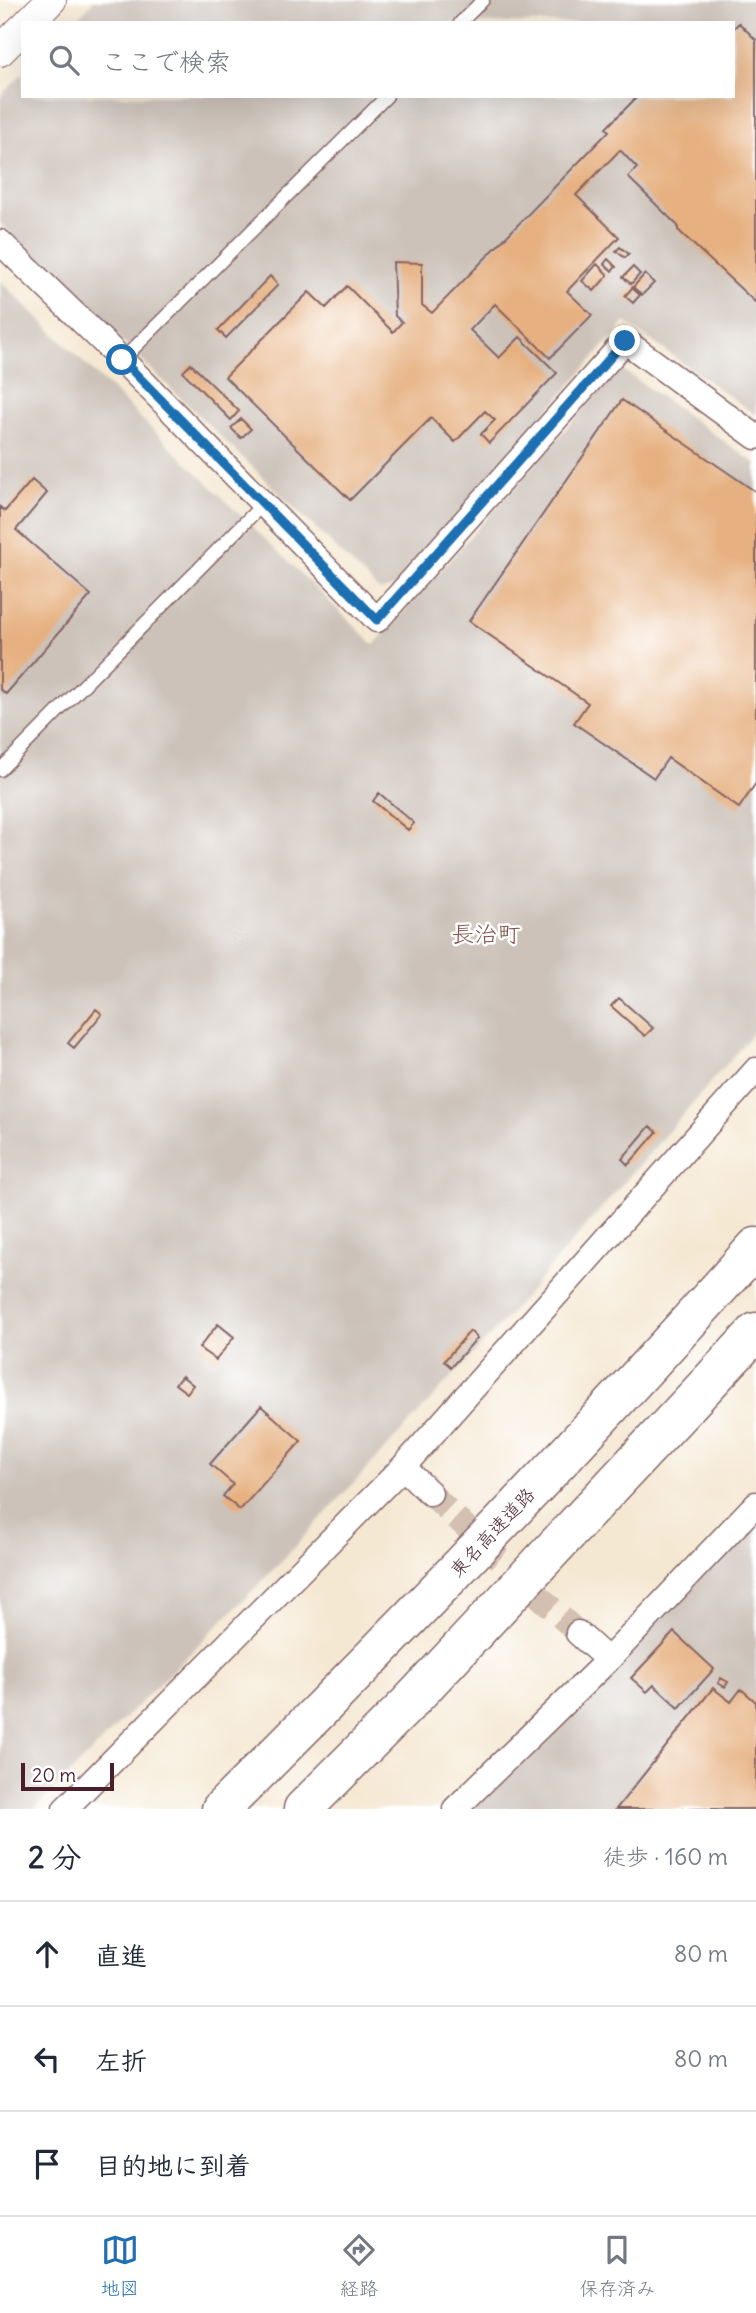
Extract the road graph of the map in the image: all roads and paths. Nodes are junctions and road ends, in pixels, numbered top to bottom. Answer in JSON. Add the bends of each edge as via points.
{"nodes":[{"id":1,"x":51,"y":0,"type":"edge"},
{"id":2,"x":483,"y":0,"type":"edge"},
{"id":3,"x":30,"y":21,"type":"edge"},
{"id":4,"x":462,"y":21,"type":"edge"},
{"id":5,"x":21,"y":30,"type":"edge"},
{"id":6,"x":0,"y":51,"type":"edge"},
{"id":7,"x":385,"y":98,"type":"edge"},
{"id":8,"x":0,"y":242,"type":"edge"},
{"id":9,"x":122,"y":360,"type":"junction"},
{"id":10,"x":756,"y":437,"type":"edge"},
{"id":11,"x":261,"y":505,"type":"junction"},
{"id":12,"x":0,"y":770,"type":"edge"},
{"id":13,"x":755,"y":1073,"type":"edge"},
{"id":14,"x":756,"y":1247,"type":"edge"},
{"id":15,"x":756,"y":1332,"type":"edge"},
{"id":16,"x":403,"y":1467,"type":"junction"},
{"id":17,"x":430,"y":1493,"type":"tunnel mouth"},
{"id":18,"x":756,"y":1504,"type":"edge"},
{"id":19,"x":578,"y":1633,"type":"tunnel mouth"},
{"id":20,"x":608,"y":1660,"type":"junction"},
{"id":21,"x":65,"y":1809,"type":"edge"},
{"id":22,"x":220,"y":1809,"type":"edge"},
{"id":23,"x":303,"y":1809,"type":"edge"},
{"id":24,"x":455,"y":1809,"type":"edge"}],
"edges":[{"from":1,"to":3,"type":"street"},
{"from":2,"to":4,"type":"lane"},
{"from":5,"to":6,"type":"street"},
{"from":7,"to":9,"type":"lane"},
{"from":8,"to":9,"type":"street"},
{"from":9,"to":11,"type":"street"},
{"from":10,"to":11,"type":"street","via":[[625,341],[377,620]]},
{"from":11,"to":12,"type":"lane"},
{"from":13,"to":16,"type":"street"},
{"from":14,"to":22,"type":"highway","name":"東名高速道路","via":[[362,1669]]},
{"from":15,"to":23,"type":"highway","via":[[427,1685]]},
{"from":16,"to":17,"type":"street"},
{"from":16,"to":21,"type":"street"},
{"from":18,"to":20,"type":"street"},
{"from":19,"to":20,"type":"street"},
{"from":20,"to":24,"type":"street"}]}
